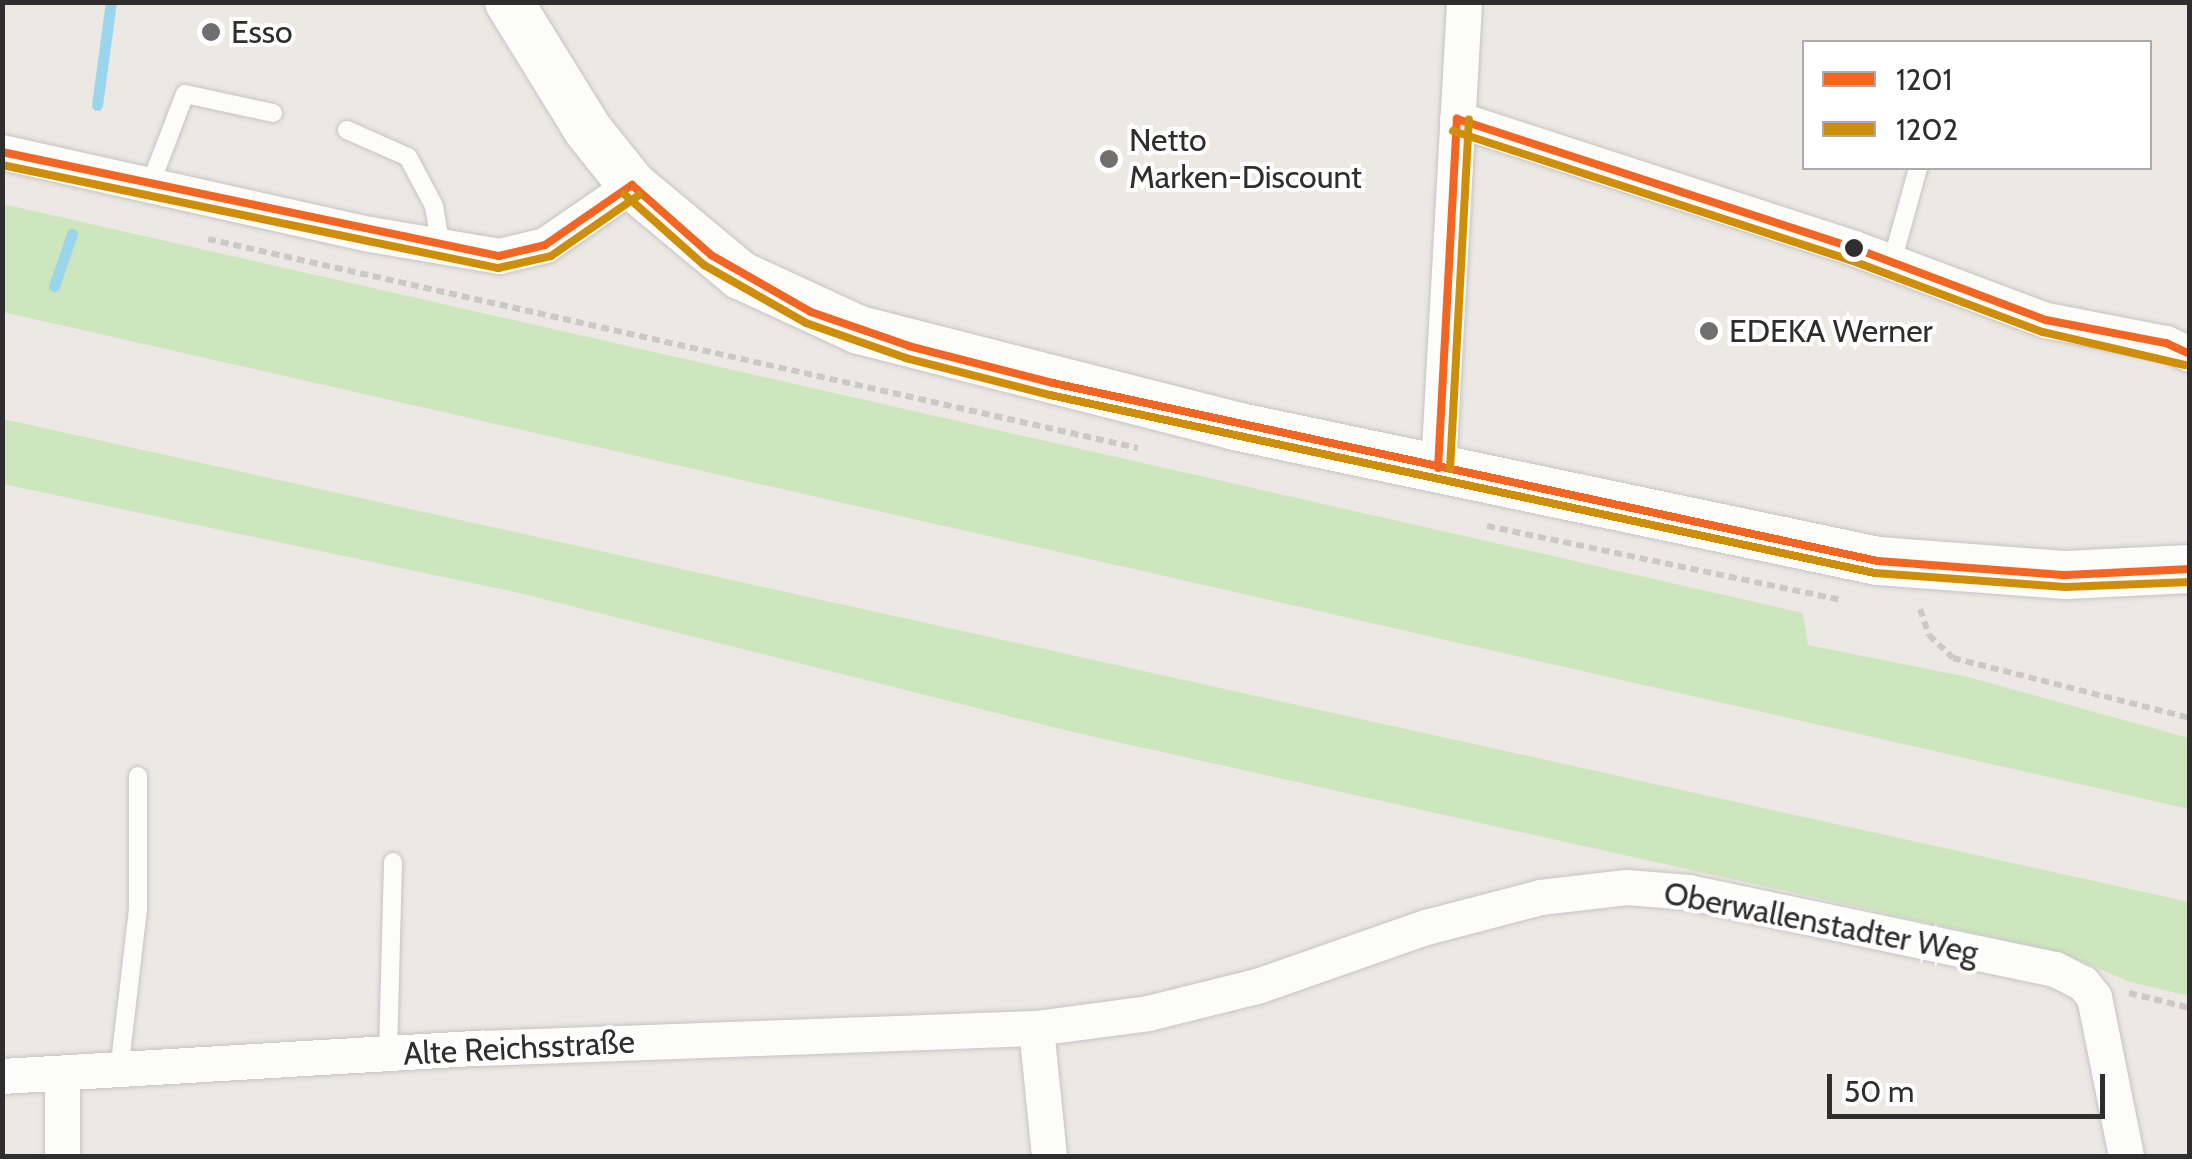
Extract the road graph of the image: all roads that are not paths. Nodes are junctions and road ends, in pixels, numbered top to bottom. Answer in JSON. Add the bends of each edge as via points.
{"nodes":[{"id":1,"x":509,"y":2,"type":"edge"},
{"id":2,"x":1464,"y":2,"type":"edge"},
{"id":3,"x":273,"y":113,"type":"dead end"},
{"id":4,"x":1457,"y":119,"type":"junction"},
{"id":5,"x":347,"y":130,"type":"dead end"},
{"id":6,"x":2,"y":152,"type":"edge"},
{"id":7,"x":1917,"y":170,"type":"edge"},
{"id":8,"x":150,"y":185,"type":"junction"},
{"id":9,"x":632,"y":185,"type":"junction"},
{"id":10,"x":441,"y":246,"type":"junction"},
{"id":11,"x":1892,"y":262,"type":"junction"},
{"id":12,"x":2190,"y":354,"type":"edge"},
{"id":13,"x":1438,"y":468,"type":"junction"},
{"id":14,"x":2190,"y":570,"type":"edge"},
{"id":15,"x":138,"y":776,"type":"dead end"},
{"id":16,"x":393,"y":862,"type":"dead end"},
{"id":17,"x":1036,"y":1028,"type":"junction"},
{"id":18,"x":388,"y":1054,"type":"junction"},
{"id":19,"x":120,"y":1072,"type":"junction"},
{"id":20,"x":62,"y":1075,"type":"junction"},
{"id":21,"x":2,"y":1076,"type":"edge"},
{"id":22,"x":62,"y":1156,"type":"edge"},
{"id":23,"x":1049,"y":1156,"type":"edge"},
{"id":24,"x":2126,"y":1156,"type":"edge"}],
"edges":[{"from":1,"to":9,"type":"street","via":[[588,130]]},
{"from":2,"to":4,"type":"street"},
{"from":3,"to":8,"type":"lane","via":[[185,94]]},
{"from":4,"to":11,"type":"street","via":[[1499,127]]},
{"from":4,"to":13,"type":"street"},
{"from":5,"to":10,"type":"lane","via":[[408,157],[434,206]]},
{"from":6,"to":8,"type":"street"},
{"from":7,"to":11,"type":"lane"},
{"from":8,"to":10,"type":"street"},
{"from":9,"to":10,"type":"street","via":[[564,234],[521,254]]},
{"from":9,"to":13,"type":"street","via":[[710,255],[812,312],[927,351]]},
{"from":11,"to":12,"type":"street","via":[[2046,320],[2166,342]]},
{"from":13,"to":14,"type":"street","via":[[1878,561],[2066,575]]},
{"from":15,"to":19,"type":"lane","via":[[138,910]]},
{"from":16,"to":18,"type":"lane"},
{"from":17,"to":18,"type":"street","name":"Alte Reichsstraße"},
{"from":17,"to":23,"type":"street"},
{"from":17,"to":24,"type":"street","name":"Oberwallenstadter Weg","via":[[1148,1014],[1260,985],[1540,897],[1626,887],[1689,892],[2056,970],[2083,983],[2094,998]]},
{"from":18,"to":19,"type":"street","name":"Alte Reichsstraße"},
{"from":19,"to":20,"type":"street","name":"Alte Reichsstraße"},
{"from":20,"to":21,"type":"street","name":"Alte Reichsstraße"},
{"from":20,"to":22,"type":"street"}]}
